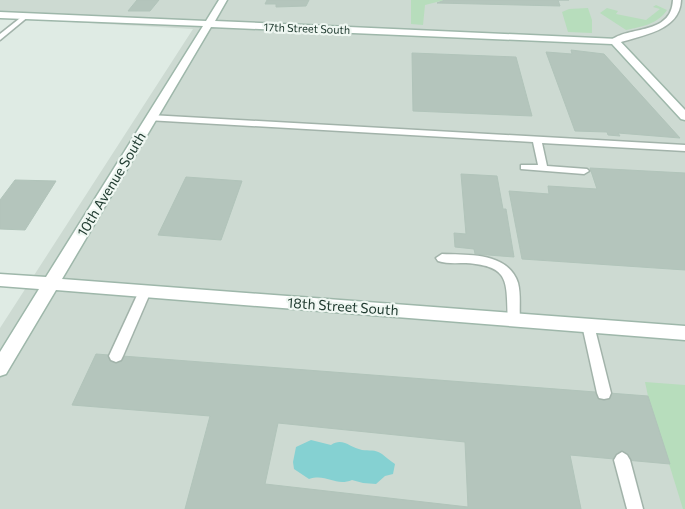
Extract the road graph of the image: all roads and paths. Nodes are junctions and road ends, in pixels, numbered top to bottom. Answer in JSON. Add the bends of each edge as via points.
{"nodes":[{"id":1,"x":223,"y":0,"type":"edge"},
{"id":2,"x":677,"y":0,"type":"edge"},
{"id":3,"x":0,"y":15,"type":"edge"},
{"id":4,"x":26,"y":16,"type":"junction"},
{"id":5,"x":208,"y":24,"type":"junction"},
{"id":6,"x":0,"y":38,"type":"edge"},
{"id":7,"x":615,"y":41,"type":"junction"},
{"id":8,"x":685,"y":117,"type":"edge"},
{"id":9,"x":150,"y":118,"type":"junction"},
{"id":10,"x":537,"y":139,"type":"junction"},
{"id":11,"x":685,"y":148,"type":"edge"},
{"id":12,"x":524,"y":167,"type":"dead end"},
{"id":13,"x":543,"y":168,"type":"junction"},
{"id":14,"x":584,"y":171,"type":"dead end"},
{"id":15,"x":442,"y":258,"type":"dead end"},
{"id":16,"x":0,"y":280,"type":"edge"},
{"id":17,"x":52,"y":284,"type":"junction"},
{"id":18,"x":145,"y":291,"type":"junction"},
{"id":19,"x":514,"y":319,"type":"junction"},
{"id":20,"x":588,"y":325,"type":"junction"},
{"id":21,"x":685,"y":333,"type":"edge"},
{"id":22,"x":116,"y":356,"type":"dead end"},
{"id":23,"x":0,"y":368,"type":"edge"},
{"id":24,"x":604,"y":392,"type":"dead end"},
{"id":25,"x":622,"y":460,"type":"dead end"},
{"id":26,"x":635,"y":509,"type":"edge"}],
"edges":[{"from":1,"to":5,"type":"street","name":"10th Avenue South"},
{"from":2,"to":7,"type":"street","via":[[677,12],[661,26]]},
{"from":3,"to":4,"type":"street","name":"17th Street South"},
{"from":4,"to":5,"type":"street","name":"17th Street South"},
{"from":4,"to":6,"type":"lane"},
{"from":5,"to":7,"type":"street","name":"17th Street South"},
{"from":5,"to":9,"type":"street","name":"10th Avenue South"},
{"from":7,"to":8,"type":"street"},
{"from":9,"to":10,"type":"lane"},
{"from":9,"to":17,"type":"street","name":"10th Avenue South"},
{"from":10,"to":11,"type":"lane"},
{"from":10,"to":13,"type":"lane"},
{"from":12,"to":13,"type":"lane"},
{"from":13,"to":14,"type":"lane"},
{"from":15,"to":19,"type":"lane","via":[[491,262],[503,268],[512,282]]},
{"from":16,"to":17,"type":"street","name":"18th Street South"},
{"from":17,"to":18,"type":"street","name":"18th Street South"},
{"from":17,"to":23,"type":"street","name":"10th Avenue South"},
{"from":18,"to":19,"type":"street","name":"18th Street South"},
{"from":18,"to":22,"type":"lane"},
{"from":19,"to":20,"type":"street","name":"18th Street South"},
{"from":20,"to":21,"type":"street","name":"18th Street South"},
{"from":20,"to":24,"type":"lane"},
{"from":25,"to":26,"type":"lane"}]}
